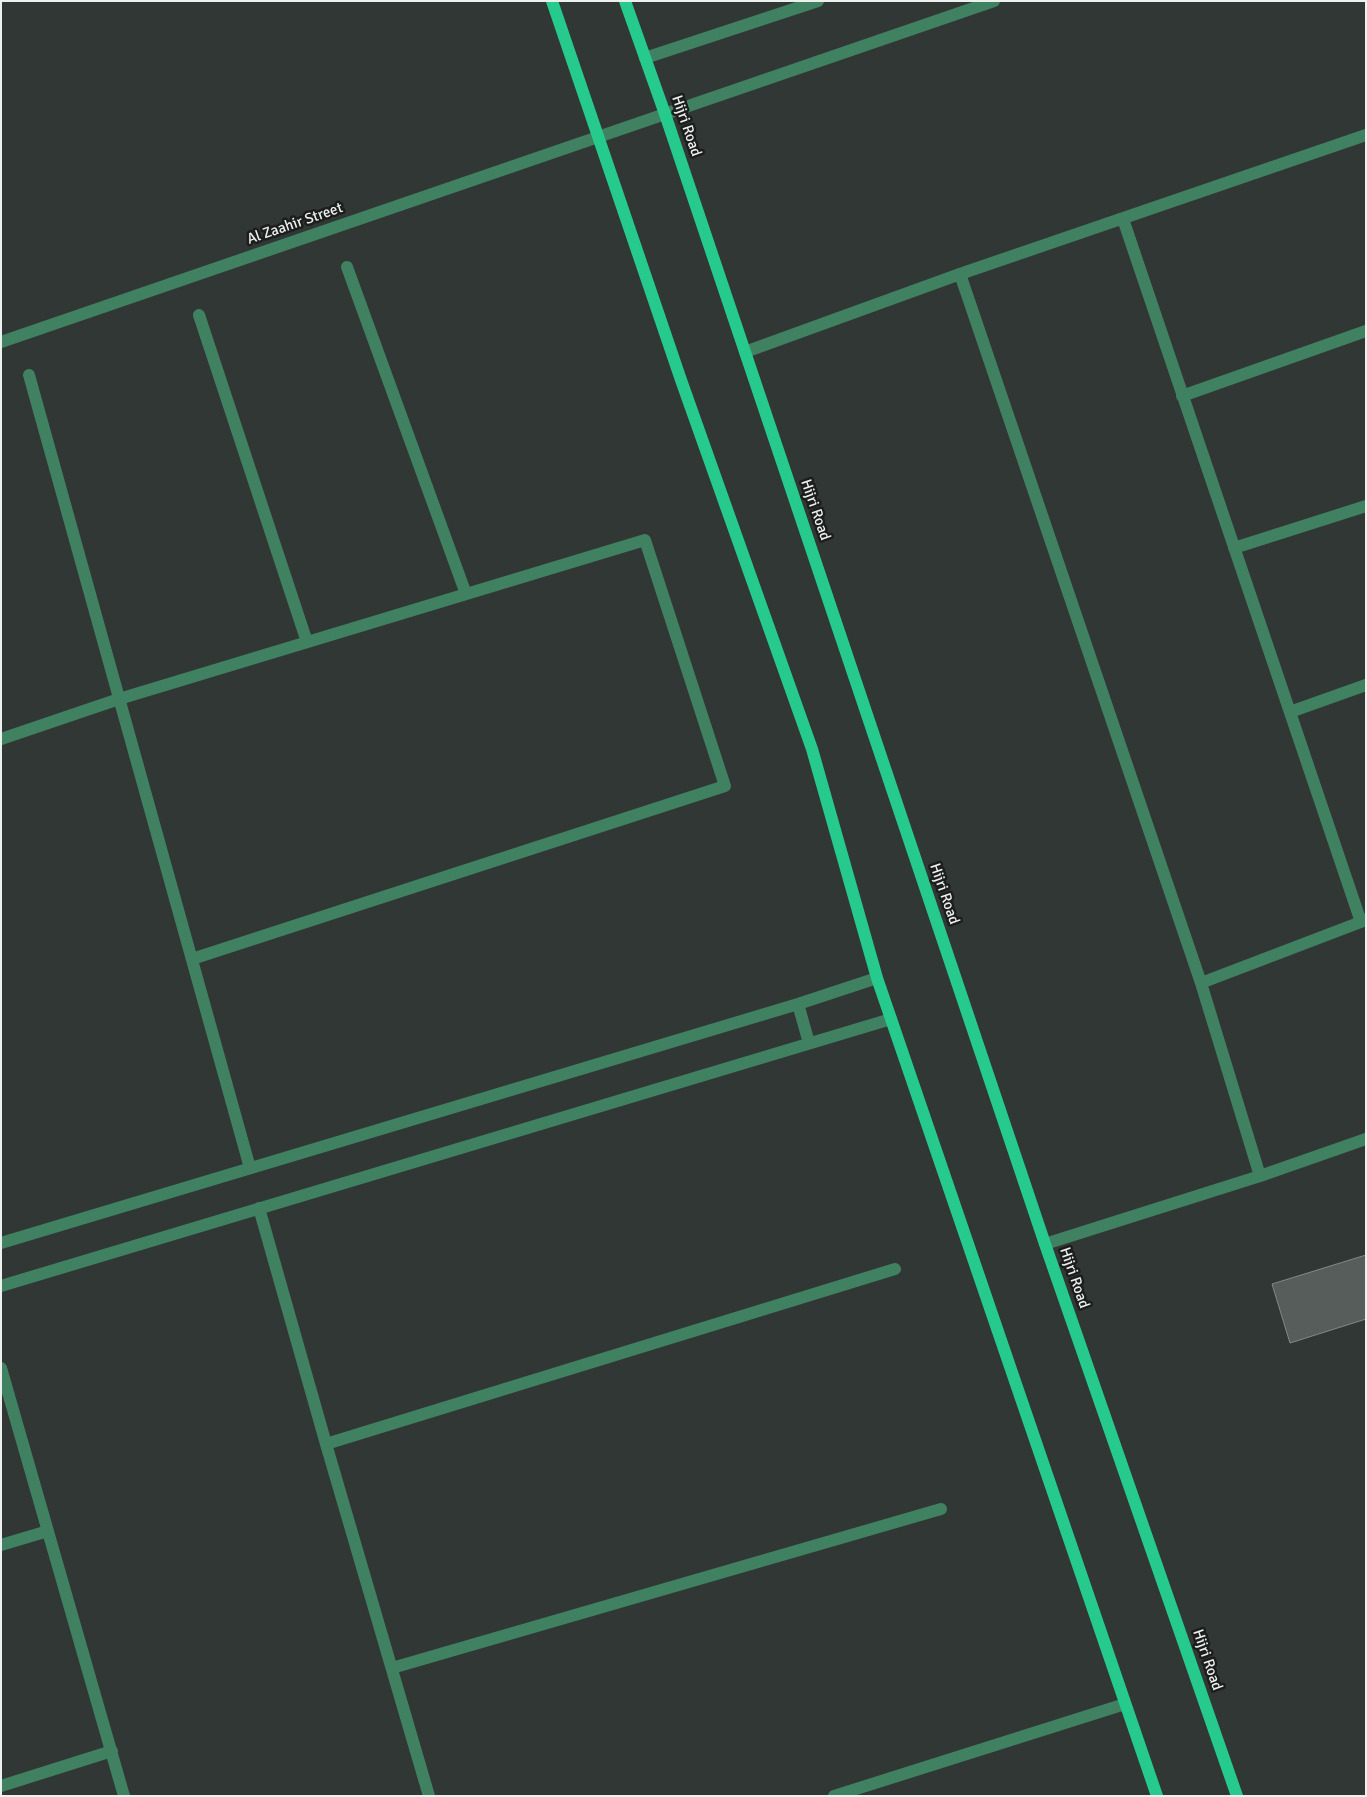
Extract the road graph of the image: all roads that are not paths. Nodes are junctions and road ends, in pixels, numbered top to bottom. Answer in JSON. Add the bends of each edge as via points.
{"nodes":[{"id":1,"x":552,"y":1,"type":"edge"},
{"id":2,"x":625,"y":1,"type":"edge"},
{"id":3,"x":818,"y":1,"type":"edge"},
{"id":4,"x":994,"y":1,"type":"edge"},
{"id":5,"x":645,"y":58,"type":"junction"},
{"id":6,"x":665,"y":114,"type":"junction"},
{"id":7,"x":1366,"y":135,"type":"edge"},
{"id":8,"x":599,"y":136,"type":"junction"},
{"id":9,"x":1122,"y":218,"type":"junction"},
{"id":10,"x":347,"y":268,"type":"dead end"},
{"id":11,"x":960,"y":274,"type":"junction"},
{"id":12,"x":199,"y":315,"type":"dead end"},
{"id":13,"x":1366,"y":331,"type":"edge"},
{"id":14,"x":1,"y":342,"type":"edge"},
{"id":15,"x":745,"y":352,"type":"junction"},
{"id":16,"x":29,"y":375,"type":"dead end"},
{"id":17,"x":1182,"y":396,"type":"junction"},
{"id":18,"x":1366,"y":506,"type":"edge"},
{"id":19,"x":1234,"y":548,"type":"junction"},
{"id":20,"x":466,"y":594,"type":"junction"},
{"id":21,"x":307,"y":642,"type":"junction"},
{"id":22,"x":1366,"y":685,"type":"edge"},
{"id":23,"x":119,"y":699,"type":"junction"},
{"id":24,"x":1290,"y":712,"type":"junction"},
{"id":25,"x":1,"y":739,"type":"edge"},
{"id":26,"x":1363,"y":921,"type":"edge"},
{"id":27,"x":192,"y":959,"type":"junction"},
{"id":28,"x":877,"y":978,"type":"junction"},
{"id":29,"x":1201,"y":982,"type":"junction"},
{"id":30,"x":798,"y":1004,"type":"junction"},
{"id":31,"x":891,"y":1019,"type":"junction"},
{"id":32,"x":809,"y":1043,"type":"junction"},
{"id":33,"x":1366,"y":1140,"type":"edge"},
{"id":34,"x":250,"y":1168,"type":"junction"},
{"id":35,"x":1260,"y":1176,"type":"junction"},
{"id":36,"x":259,"y":1208,"type":"junction"},
{"id":37,"x":1,"y":1243,"type":"edge"},
{"id":38,"x":1045,"y":1244,"type":"junction"},
{"id":39,"x":895,"y":1269,"type":"dead end"},
{"id":40,"x":1,"y":1286,"type":"edge"},
{"id":41,"x":1,"y":1368,"type":"edge"},
{"id":42,"x":326,"y":1444,"type":"junction"},
{"id":43,"x":941,"y":1509,"type":"dead end"},
{"id":44,"x":48,"y":1531,"type":"junction"},
{"id":45,"x":1,"y":1545,"type":"edge"},
{"id":46,"x":392,"y":1668,"type":"junction"},
{"id":47,"x":1125,"y":1704,"type":"junction"},
{"id":48,"x":112,"y":1751,"type":"junction"},
{"id":49,"x":1,"y":1786,"type":"edge"},
{"id":50,"x":124,"y":1796,"type":"edge"},
{"id":51,"x":429,"y":1796,"type":"edge"},
{"id":52,"x":834,"y":1796,"type":"edge"},
{"id":53,"x":1157,"y":1796,"type":"edge"},
{"id":54,"x":1237,"y":1796,"type":"edge"}],
"edges":[{"from":1,"to":8,"type":"main road"},
{"from":2,"to":5,"type":"main road","name":"Hijri Road"},
{"from":3,"to":5,"type":"street"},
{"from":4,"to":6,"type":"street","name":"Al Zaahir Street"},
{"from":5,"to":6,"type":"main road","name":"Hijri Road"},
{"from":6,"to":8,"type":"street","name":"Al Zaahir Street"},
{"from":6,"to":15,"type":"main road","name":"Hijri Road"},
{"from":7,"to":9,"type":"street"},
{"from":8,"to":14,"type":"street","name":"Al Zaahir Street"},
{"from":8,"to":28,"type":"main road","via":[[681,380],[812,749]]},
{"from":9,"to":11,"type":"street"},
{"from":9,"to":17,"type":"street"},
{"from":10,"to":20,"type":"street"},
{"from":11,"to":15,"type":"street"},
{"from":11,"to":29,"type":"street"},
{"from":12,"to":21,"type":"street"},
{"from":13,"to":17,"type":"street"},
{"from":15,"to":38,"type":"main road","name":"Hijri Road"},
{"from":16,"to":23,"type":"street"},
{"from":17,"to":19,"type":"street"},
{"from":18,"to":19,"type":"street"},
{"from":19,"to":24,"type":"street"},
{"from":20,"to":21,"type":"street"},
{"from":20,"to":27,"type":"street","via":[[645,540],[725,786]]},
{"from":21,"to":23,"type":"street"},
{"from":22,"to":24,"type":"street"},
{"from":23,"to":25,"type":"street"},
{"from":23,"to":27,"type":"street"},
{"from":24,"to":26,"type":"street"},
{"from":26,"to":29,"type":"street"},
{"from":27,"to":34,"type":"street"},
{"from":28,"to":30,"type":"street"},
{"from":28,"to":31,"type":"main road"},
{"from":29,"to":35,"type":"street"},
{"from":30,"to":32,"type":"street"},
{"from":30,"to":34,"type":"street"},
{"from":31,"to":32,"type":"street"},
{"from":31,"to":47,"type":"main road"},
{"from":32,"to":36,"type":"street"},
{"from":33,"to":35,"type":"street"},
{"from":34,"to":37,"type":"street"},
{"from":35,"to":38,"type":"street"},
{"from":36,"to":40,"type":"street"},
{"from":36,"to":42,"type":"street"},
{"from":38,"to":54,"type":"main road","name":"Hijri Road"},
{"from":39,"to":42,"type":"street"},
{"from":41,"to":44,"type":"street"},
{"from":42,"to":46,"type":"street"},
{"from":43,"to":46,"type":"street"},
{"from":44,"to":45,"type":"street"},
{"from":44,"to":48,"type":"street"},
{"from":46,"to":51,"type":"street"},
{"from":47,"to":52,"type":"street"},
{"from":47,"to":53,"type":"main road"},
{"from":48,"to":49,"type":"street"},
{"from":48,"to":50,"type":"street"}]}
